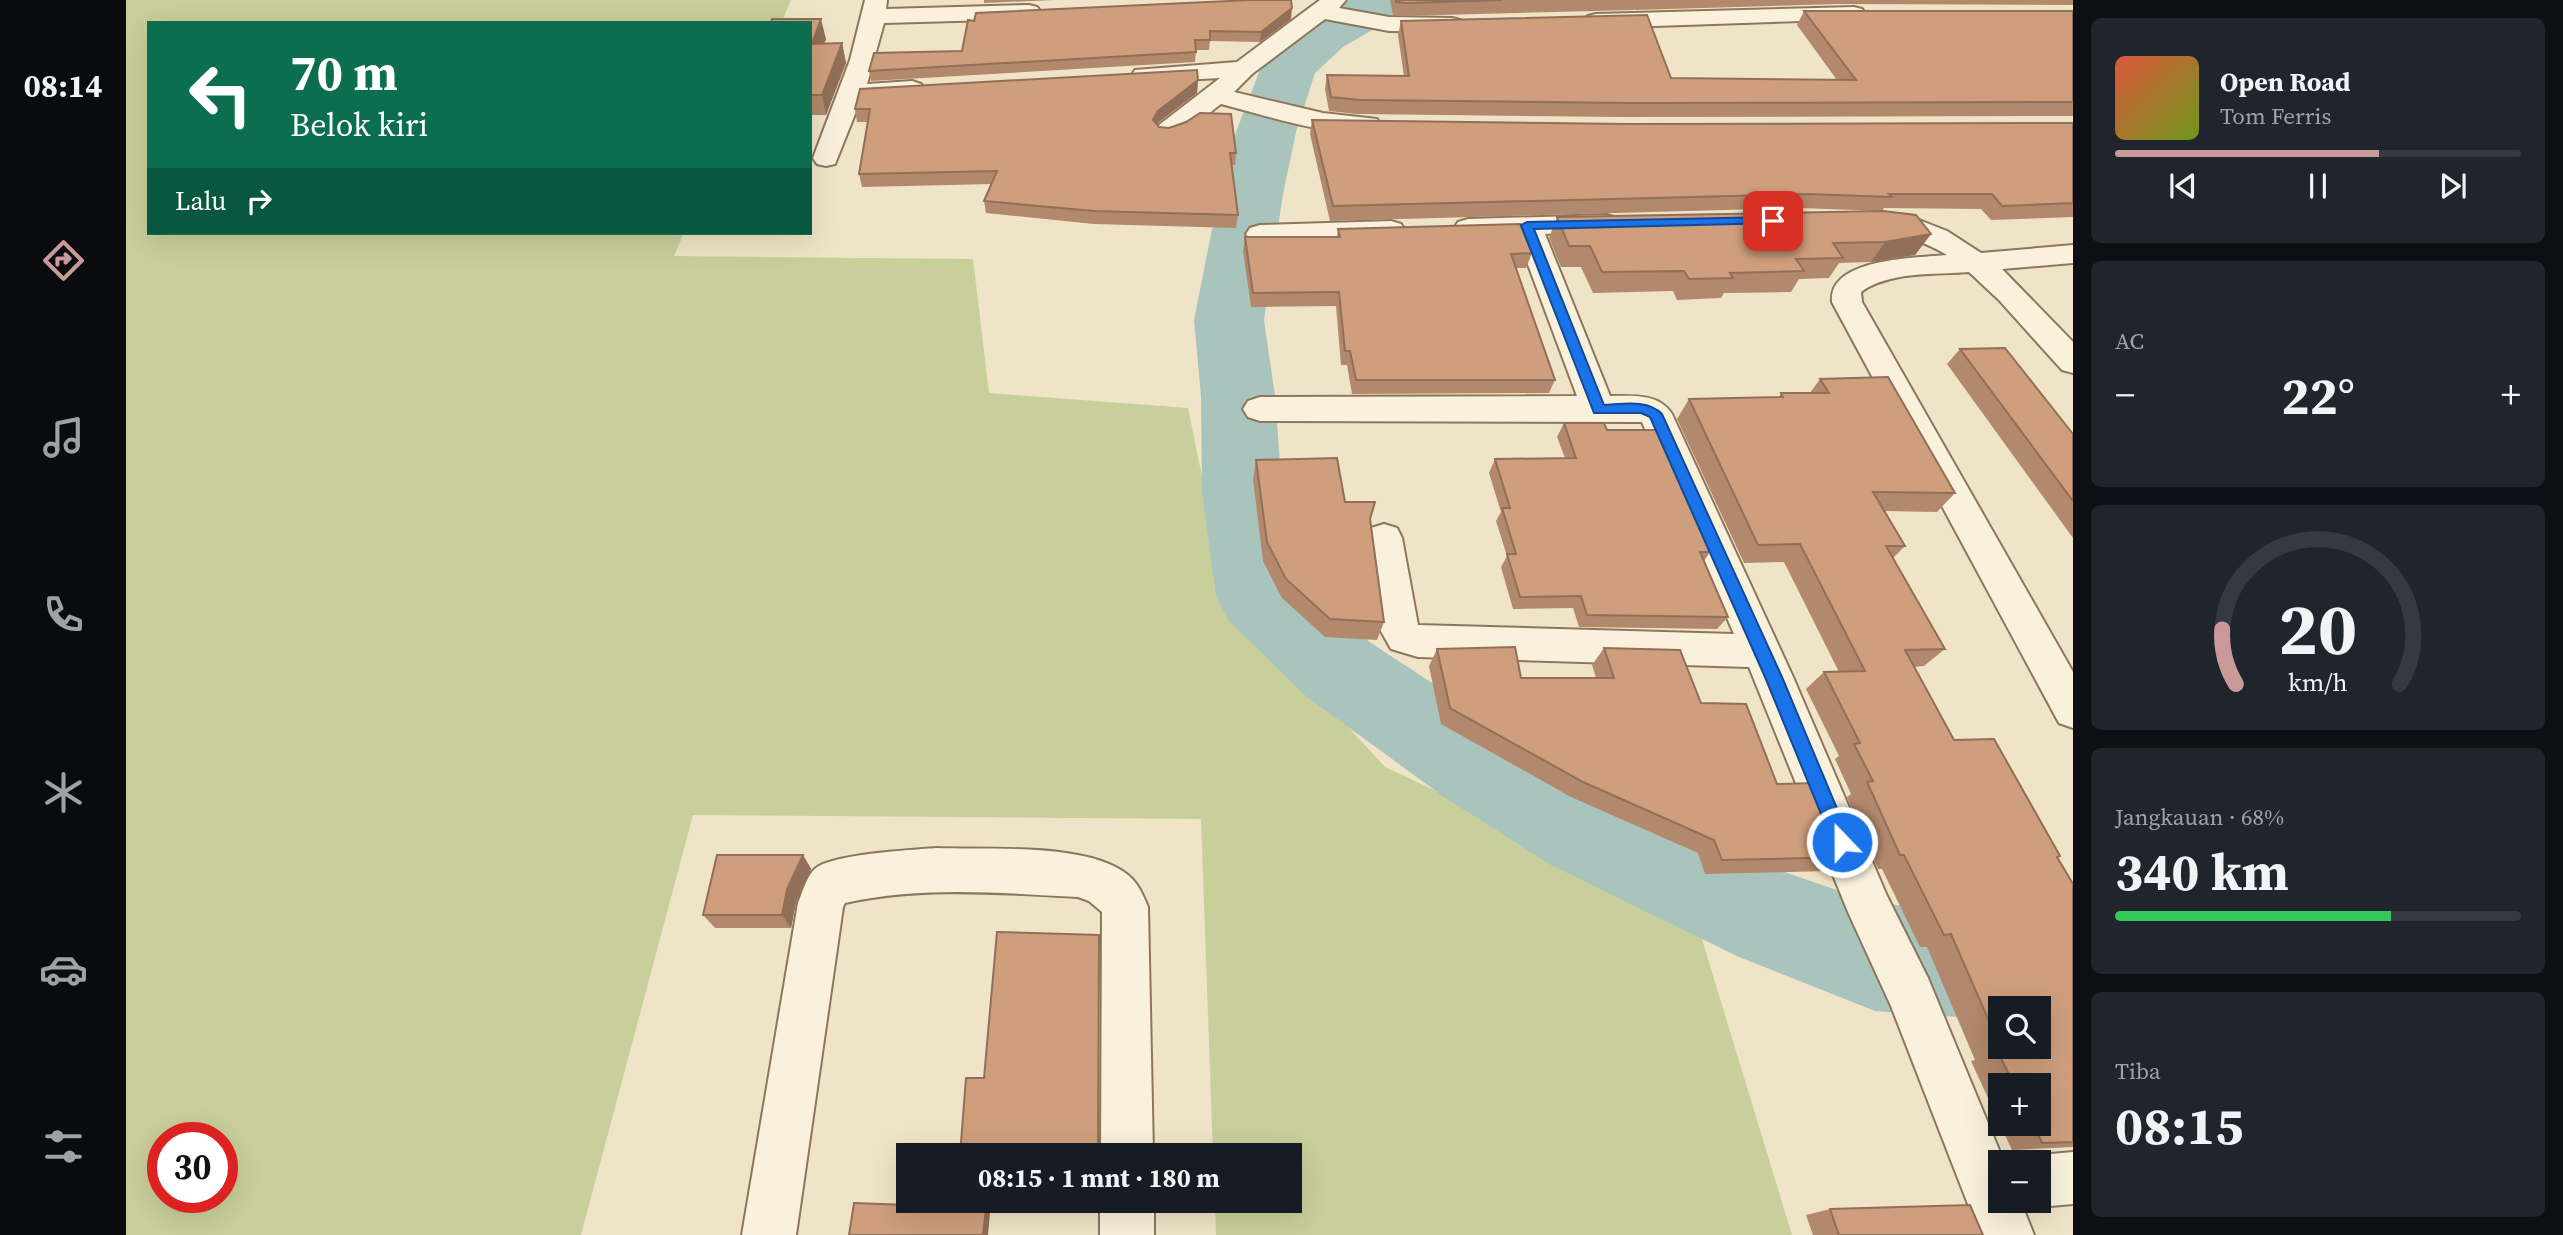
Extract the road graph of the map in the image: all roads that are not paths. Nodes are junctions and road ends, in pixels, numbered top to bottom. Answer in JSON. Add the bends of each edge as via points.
{"nodes":[{"id":1,"x":875,"y":8,"type":"edge"},
{"id":2,"x":1331,"y":9,"type":"edge"},
{"id":3,"x":1058,"y":10,"type":"edge"},
{"id":4,"x":1875,"y":14,"type":"edge"},
{"id":5,"x":1570,"y":22,"type":"edge"},
{"id":6,"x":1479,"y":24,"type":"edge"},
{"id":7,"x":1243,"y":69,"type":"junction"},
{"id":8,"x":1119,"y":76,"type":"edge"},
{"id":9,"x":929,"y":88,"type":"edge"},
{"id":10,"x":851,"y":92,"type":"junction"},
{"id":11,"x":1216,"y":95,"type":"junction"},
{"id":12,"x":1396,"y":125,"type":"edge"},
{"id":13,"x":1168,"y":131,"type":"edge"},
{"id":14,"x":826,"y":158,"type":"dead end"},
{"id":15,"x":1850,"y":222,"type":"edge"},
{"id":16,"x":1630,"y":224,"type":"edge"},
{"id":17,"x":1527,"y":225,"type":"junction"},
{"id":18,"x":1260,"y":234,"type":"edge"},
{"id":19,"x":2073,"y":254,"type":"edge"},
{"id":20,"x":1979,"y":263,"type":"junction"},
{"id":21,"x":2073,"y":362,"type":"edge"},
{"id":22,"x":1261,"y":409,"type":"dead end"},
{"id":23,"x":1599,"y":410,"type":"junction"},
{"id":24,"x":1384,"y":538,"type":"dead end"},
{"id":25,"x":1761,"y":651,"type":"junction"},
{"id":26,"x":2073,"y":710,"type":"edge"},
{"id":27,"x":1127,"y":1143,"type":"edge"},
{"id":28,"x":1988,"y":1172,"type":"edge"},
{"id":29,"x":2073,"y":1178,"type":"edge"},
{"id":30,"x":2051,"y":1180,"type":"edge"},
{"id":31,"x":1127,"y":1213,"type":"edge"},
{"id":32,"x":2001,"y":1213,"type":"edge"},
{"id":33,"x":769,"y":1235,"type":"edge"},
{"id":34,"x":1127,"y":1235,"type":"edge"},
{"id":35,"x":2007,"y":1235,"type":"edge"}],
"edges":[{"from":1,"to":3,"type":"street"},
{"from":1,"to":10,"type":"street"},
{"from":2,"to":6,"type":"street","via":[[1372,23]]},
{"from":2,"to":7,"type":"street"},
{"from":4,"to":5,"type":"street"},
{"from":7,"to":8,"type":"street"},
{"from":7,"to":11,"type":"street"},
{"from":9,"to":10,"type":"street"},
{"from":10,"to":14,"type":"street"},
{"from":11,"to":12,"type":"street","via":[[1339,124]]},
{"from":11,"to":13,"type":"street"},
{"from":15,"to":20,"type":"street","via":[[1912,226],[1952,244]]},
{"from":16,"to":17,"type":"street"},
{"from":17,"to":18,"type":"street"},
{"from":17,"to":23,"type":"street"},
{"from":19,"to":20,"type":"street"},
{"from":20,"to":21,"type":"street"},
{"from":20,"to":26,"type":"street","via":[[1896,269],[1867,276],[1851,284],[1847,302]]},
{"from":22,"to":23,"type":"street"},
{"from":23,"to":25,"type":"street","via":[[1642,408],[1656,414]]},
{"from":24,"to":25,"type":"street","via":[[1396,624],[1405,638]]},
{"from":25,"to":28,"type":"street"},
{"from":27,"to":33,"type":"street","via":[[1125,907],[1119,895],[1095,879],[1078,876],[936,869],[831,884],[821,903]]},
{"from":29,"to":30,"type":"street"},
{"from":31,"to":34,"type":"street"},
{"from":32,"to":35,"type":"street"}]}
